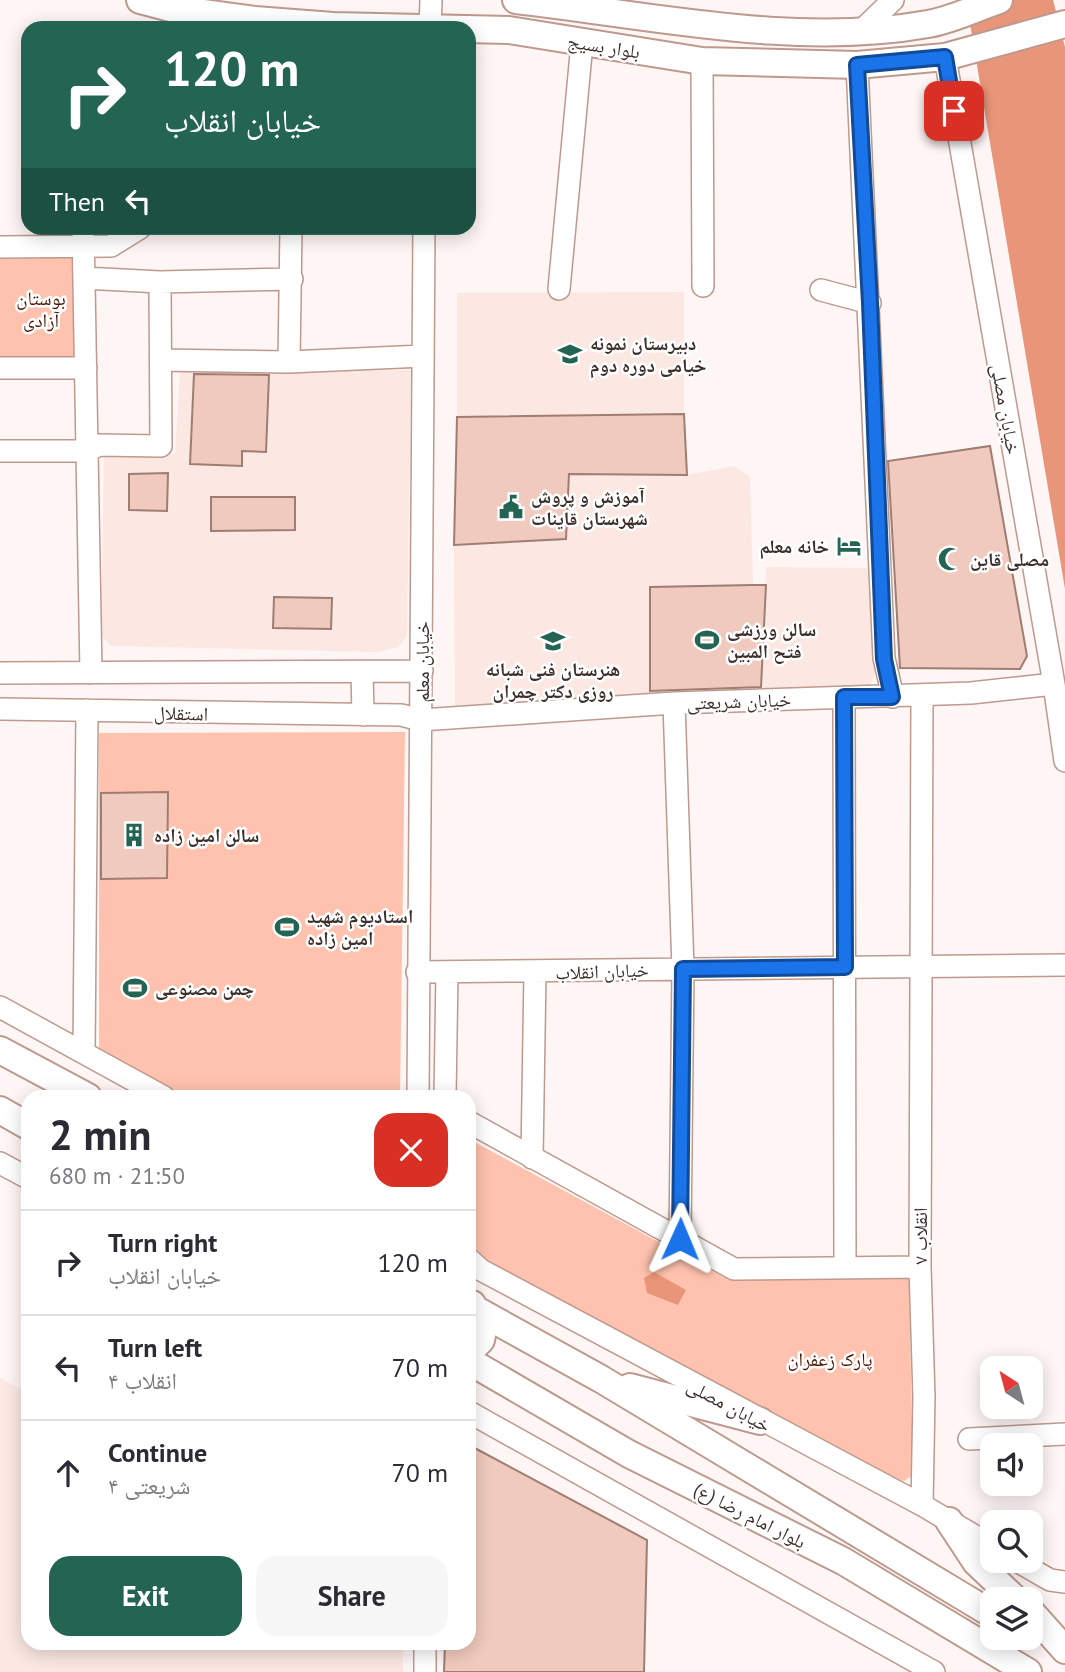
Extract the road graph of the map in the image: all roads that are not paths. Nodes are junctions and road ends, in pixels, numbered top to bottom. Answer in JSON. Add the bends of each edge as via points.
{"nodes":[{"id":1,"x":140,"y":0,"type":"edge"},
{"id":2,"x":516,"y":0,"type":"edge"},
{"id":3,"x":893,"y":0,"type":"edge"},
{"id":4,"x":997,"y":0,"type":"edge"},
{"id":5,"x":430,"y":18,"type":"edge"},
{"id":6,"x":229,"y":21,"type":"edge"},
{"id":7,"x":394,"y":21,"type":"edge"},
{"id":8,"x":450,"y":21,"type":"edge"},
{"id":9,"x":1065,"y":24,"type":"edge"},
{"id":10,"x":476,"y":25,"type":"edge"},
{"id":11,"x":509,"y":30,"type":"junction"},
{"id":12,"x":862,"y":30,"type":"junction"},
{"id":13,"x":476,"y":43,"type":"edge"},
{"id":14,"x":582,"y":43,"type":"junction"},
{"id":15,"x":945,"y":57,"type":"junction"},
{"id":16,"x":702,"y":61,"type":"junction"},
{"id":17,"x":857,"y":65,"type":"junction"},
{"id":18,"x":129,"y":235,"type":"edge"},
{"id":19,"x":291,"y":235,"type":"edge"},
{"id":20,"x":424,"y":235,"type":"edge"},
{"id":21,"x":83,"y":237,"type":"edge"},
{"id":22,"x":0,"y":247,"type":"edge"},
{"id":23,"x":84,"y":278,"type":"junction"},
{"id":24,"x":292,"y":279,"type":"junction"},
{"id":25,"x":160,"y":282,"type":"junction"},
{"id":26,"x":703,"y":286,"type":"dead end"},
{"id":27,"x":559,"y":289,"type":"dead end"},
{"id":28,"x":821,"y":290,"type":"dead end"},
{"id":29,"x":870,"y":303,"type":"junction"},
{"id":30,"x":423,"y":356,"type":"junction"},
{"id":31,"x":161,"y":360,"type":"junction"},
{"id":32,"x":289,"y":362,"type":"junction"},
{"id":33,"x":0,"y":368,"type":"edge"},
{"id":34,"x":86,"y":368,"type":"junction"},
{"id":35,"x":87,"y":451,"type":"junction"},
{"id":36,"x":0,"y":452,"type":"edge"},
{"id":37,"x":422,"y":671,"type":"junction"},
{"id":38,"x":0,"y":673,"type":"edge"},
{"id":39,"x":91,"y":673,"type":"junction"},
{"id":40,"x":362,"y":673,"type":"junction"},
{"id":41,"x":1054,"y":684,"type":"junction"},
{"id":42,"x":922,"y":695,"type":"junction"},
{"id":43,"x":844,"y":697,"type":"junction"},
{"id":44,"x":892,"y":697,"type":"junction"},
{"id":45,"x":674,"y":704,"type":"junction"},
{"id":46,"x":0,"y":709,"type":"edge"},
{"id":47,"x":87,"y":710,"type":"junction"},
{"id":48,"x":363,"y":715,"type":"junction"},
{"id":49,"x":421,"y":720,"type":"junction"},
{"id":50,"x":1065,"y":761,"type":"edge"},
{"id":51,"x":1065,"y":965,"type":"edge"},
{"id":52,"x":923,"y":966,"type":"junction"},
{"id":53,"x":845,"y":967,"type":"junction"},
{"id":54,"x":683,"y":969,"type":"junction"},
{"id":55,"x":417,"y":972,"type":"junction"},
{"id":56,"x":535,"y":972,"type":"junction"},
{"id":57,"x":447,"y":973,"type":"junction"},
{"id":58,"x":0,"y":1007,"type":"edge"},
{"id":59,"x":0,"y":1050,"type":"edge"},
{"id":60,"x":84,"y":1053,"type":"junction"},
{"id":61,"x":75,"y":1090,"type":"edge"},
{"id":62,"x":151,"y":1090,"type":"edge"},
{"id":63,"x":418,"y":1090,"type":"edge"},
{"id":64,"x":445,"y":1090,"type":"edge"},
{"id":65,"x":0,"y":1110,"type":"edge"},
{"id":66,"x":21,"y":1122,"type":"edge"},
{"id":67,"x":476,"y":1126,"type":"edge"},
{"id":68,"x":533,"y":1158,"type":"junction"},
{"id":69,"x":0,"y":1163,"type":"edge"},
{"id":70,"x":21,"y":1174,"type":"edge"},
{"id":71,"x":680,"y":1239,"type":"junction"},
{"id":72,"x":476,"y":1265,"type":"edge"},
{"id":73,"x":845,"y":1267,"type":"junction"},
{"id":74,"x":920,"y":1267,"type":"junction"},
{"id":75,"x":476,"y":1308,"type":"edge"},
{"id":76,"x":476,"y":1311,"type":"edge"},
{"id":77,"x":476,"y":1345,"type":"edge"},
{"id":78,"x":476,"y":1365,"type":"edge"},
{"id":79,"x":601,"y":1379,"type":"junction"},
{"id":80,"x":476,"y":1416,"type":"edge"},
{"id":81,"x":760,"y":1421,"type":"junction"},
{"id":82,"x":1065,"y":1434,"type":"edge"},
{"id":83,"x":969,"y":1438,"type":"dead end"},
{"id":84,"x":922,"y":1505,"type":"junction"},
{"id":85,"x":949,"y":1521,"type":"junction"},
{"id":86,"x":980,"y":1539,"type":"edge"},
{"id":87,"x":1038,"y":1573,"type":"edge"},
{"id":88,"x":1065,"y":1583,"type":"edge"},
{"id":89,"x":1002,"y":1587,"type":"edge"},
{"id":90,"x":980,"y":1607,"type":"edge"},
{"id":91,"x":1043,"y":1625,"type":"edge"},
{"id":92,"x":1043,"y":1644,"type":"edge"},
{"id":93,"x":425,"y":1650,"type":"edge"},
{"id":94,"x":1065,"y":1650,"type":"edge"},
{"id":95,"x":1065,"y":1658,"type":"edge"},
{"id":96,"x":425,"y":1672,"type":"edge"},
{"id":97,"x":934,"y":1672,"type":"edge"},
{"id":98,"x":1028,"y":1672,"type":"edge"}],
"edges":[{"from":1,"to":6,"type":"main road","name":"بلوار بسیج"},
{"from":2,"to":12,"type":"main road","name":"بلوار بسیج","via":[[742,29]]},
{"from":3,"to":12,"type":"street"},
{"from":4,"to":12,"type":"main road","name":"بلوار بسیج","via":[[930,24]]},
{"from":5,"to":7,"type":"main road","name":"بلوار بسیج"},
{"from":5,"to":8,"type":"main road","name":"بلوار بسیج"},
{"from":9,"to":15,"type":"main road","name":"بلوار بسیج"},
{"from":10,"to":11,"type":"main road","name":"بلوار بسیج"},
{"from":11,"to":13,"type":"main road"},
{"from":11,"to":14,"type":"main road","name":"بلوار بسیج"},
{"from":14,"to":16,"type":"main road","name":"بلوار بسیج"},
{"from":14,"to":27,"type":"street"},
{"from":15,"to":17,"type":"main road","name":"بلوار بسیج"},
{"from":15,"to":41,"type":"street","name":"خیابان مصلی"},
{"from":16,"to":17,"type":"main road","name":"بلوار بسیج"},
{"from":16,"to":26,"type":"street"},
{"from":17,"to":29,"type":"street"},
{"from":18,"to":21,"type":"street","via":[[111,246]]},
{"from":19,"to":24,"type":"street"},
{"from":20,"to":30,"type":"street","name":"خیابان معلم"},
{"from":21,"to":22,"type":"street"},
{"from":21,"to":23,"type":"street"},
{"from":23,"to":25,"type":"street"},
{"from":23,"to":34,"type":"street"},
{"from":24,"to":25,"type":"street"},
{"from":24,"to":32,"type":"street"},
{"from":25,"to":31,"type":"street"},
{"from":28,"to":29,"type":"street"},
{"from":29,"to":44,"type":"street","via":[[884,659]]},
{"from":30,"to":32,"type":"street"},
{"from":30,"to":37,"type":"street","name":"خیابان معلم"},
{"from":31,"to":32,"type":"street"},
{"from":31,"to":35,"type":"street","via":[[161,446],[99,446]]},
{"from":33,"to":34,"type":"street"},
{"from":34,"to":35,"type":"street"},
{"from":35,"to":36,"type":"street"},
{"from":35,"to":39,"type":"street"},
{"from":37,"to":40,"type":"street","name":"استقلال"},
{"from":37,"to":49,"type":"street","name":"خیابان معلم"},
{"from":38,"to":39,"type":"street","name":"استقلال"},
{"from":39,"to":40,"type":"street","name":"استقلال"},
{"from":40,"to":48,"type":"street"},
{"from":41,"to":42,"type":"street","name":"خیابان شریعتی"},
{"from":41,"to":50,"type":"street","name":"خیابان مصلی"},
{"from":42,"to":44,"type":"street","name":"خیابان شریعتی"},
{"from":42,"to":52,"type":"street","name":"انقلاب ۷"},
{"from":43,"to":44,"type":"street","name":"خیابان شریعتی"},
{"from":43,"to":45,"type":"street","name":"خیابان شریعتی"},
{"from":43,"to":53,"type":"street"},
{"from":45,"to":49,"type":"street","name":"خیابان شریعتی"},
{"from":45,"to":54,"type":"street"},
{"from":46,"to":47,"type":"street","name":"استقلال"},
{"from":47,"to":48,"type":"street","name":"استقلال"},
{"from":47,"to":60,"type":"street"},
{"from":48,"to":49,"type":"street","name":"استقلال"},
{"from":49,"to":55,"type":"street","name":"خیابان معلم"},
{"from":51,"to":52,"type":"street","name":"خیابان انقلاب"},
{"from":52,"to":53,"type":"street","name":"خیابان انقلاب"},
{"from":52,"to":74,"type":"street","name":"انقلاب ۷"},
{"from":53,"to":54,"type":"street","name":"خیابان انقلاب"},
{"from":53,"to":73,"type":"street"},
{"from":54,"to":56,"type":"street","name":"خیابان انقلاب"},
{"from":54,"to":71,"type":"street"},
{"from":55,"to":57,"type":"street","name":"خیابان انقلاب"},
{"from":55,"to":63,"type":"street","name":"خیابان معلم"},
{"from":56,"to":57,"type":"street","name":"خیابان انقلاب"},
{"from":56,"to":68,"type":"street"},
{"from":57,"to":64,"type":"street"},
{"from":58,"to":60,"type":"street"},
{"from":59,"to":61,"type":"main road"},
{"from":60,"to":62,"type":"street"},
{"from":65,"to":66,"type":"main road"},
{"from":67,"to":68,"type":"street"},
{"from":68,"to":71,"type":"street"},
{"from":69,"to":70,"type":"street"},
{"from":71,"to":73,"type":"street","via":[[734,1269]]},
{"from":72,"to":81,"type":"street","name":"خیابان مصلی"},
{"from":73,"to":74,"type":"street"},
{"from":74,"to":84,"type":"street","name":"انقلاب ۷"},
{"from":75,"to":79,"type":"main road","name":"بلوار امام رضا (ع)"},
{"from":76,"to":77,"type":"main road","via":[[484,1325]]},
{"from":78,"to":98,"type":"main road","name":"بلوار امام رضا (ع)","via":[[629,1454],[843,1561]]},
{"from":79,"to":81,"type":"main road"},
{"from":79,"to":90,"type":"main road","name":"بلوار امام رضا (ع)"},
{"from":80,"to":97,"type":"street"},
{"from":81,"to":84,"type":"street","name":"خیابان مصلی"},
{"from":82,"to":83,"type":"street"},
{"from":84,"to":85,"type":"street","name":"خیابان مصلی"},
{"from":85,"to":86,"type":"street","name":"خیابان مصلی"},
{"from":85,"to":89,"type":"main road","via":[[976,1562]]},
{"from":87,"to":88,"type":"street"},
{"from":91,"to":94,"type":"main road"},
{"from":92,"to":95,"type":"main road"},
{"from":93,"to":96,"type":"street"}]}
